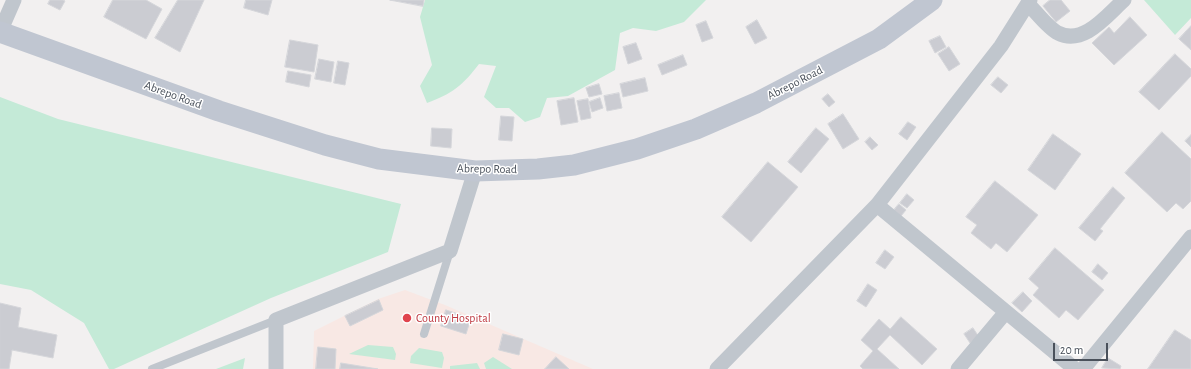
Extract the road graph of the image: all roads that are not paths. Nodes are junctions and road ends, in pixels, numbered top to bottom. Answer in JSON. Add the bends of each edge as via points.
{"nodes":[{"id":1,"x":14,"y":0,"type":"edge"},
{"id":2,"x":932,"y":0,"type":"edge"},
{"id":3,"x":1124,"y":0,"type":"edge"},
{"id":4,"x":1030,"y":2,"type":"edge"},
{"id":5,"x":0,"y":32,"type":"edge"},
{"id":6,"x":476,"y":171,"type":"junction"},
{"id":7,"x":877,"y":205,"type":"junction"},
{"id":8,"x":1191,"y":237,"type":"edge"},
{"id":9,"x":450,"y":251,"type":"junction"},
{"id":10,"x":1005,"y":312,"type":"junction"},
{"id":11,"x":276,"y":320,"type":"junction"},
{"id":12,"x":424,"y":334,"type":"dead end"},
{"id":13,"x":152,"y":369,"type":"edge"},
{"id":14,"x":276,"y":369,"type":"edge"},
{"id":15,"x":716,"y":369,"type":"edge"},
{"id":16,"x":958,"y":369,"type":"edge"},
{"id":17,"x":1075,"y":369,"type":"edge"},
{"id":18,"x":1083,"y":369,"type":"edge"}],
"edges":[{"from":1,"to":5,"type":"street"},
{"from":2,"to":6,"type":"main road","name":"Abrepo Road","via":[[879,39],[756,103],[696,129],[637,149],[574,164],[538,169]]},
{"from":3,"to":4,"type":"street","via":[[1088,32],[1070,36],[1058,33]]},
{"from":4,"to":7,"type":"street","via":[[1001,46]]},
{"from":5,"to":6,"type":"main road","name":"Abrepo Road","via":[[219,111],[325,145],[379,159]]},
{"from":6,"to":9,"type":"street"},
{"from":7,"to":10,"type":"street"},
{"from":7,"to":15,"type":"street"},
{"from":8,"to":18,"type":"street"},
{"from":9,"to":11,"type":"street"},
{"from":9,"to":12,"type":"lane"},
{"from":10,"to":16,"type":"street"},
{"from":10,"to":17,"type":"street"},
{"from":11,"to":13,"type":"lane"},
{"from":11,"to":14,"type":"street"}]}
